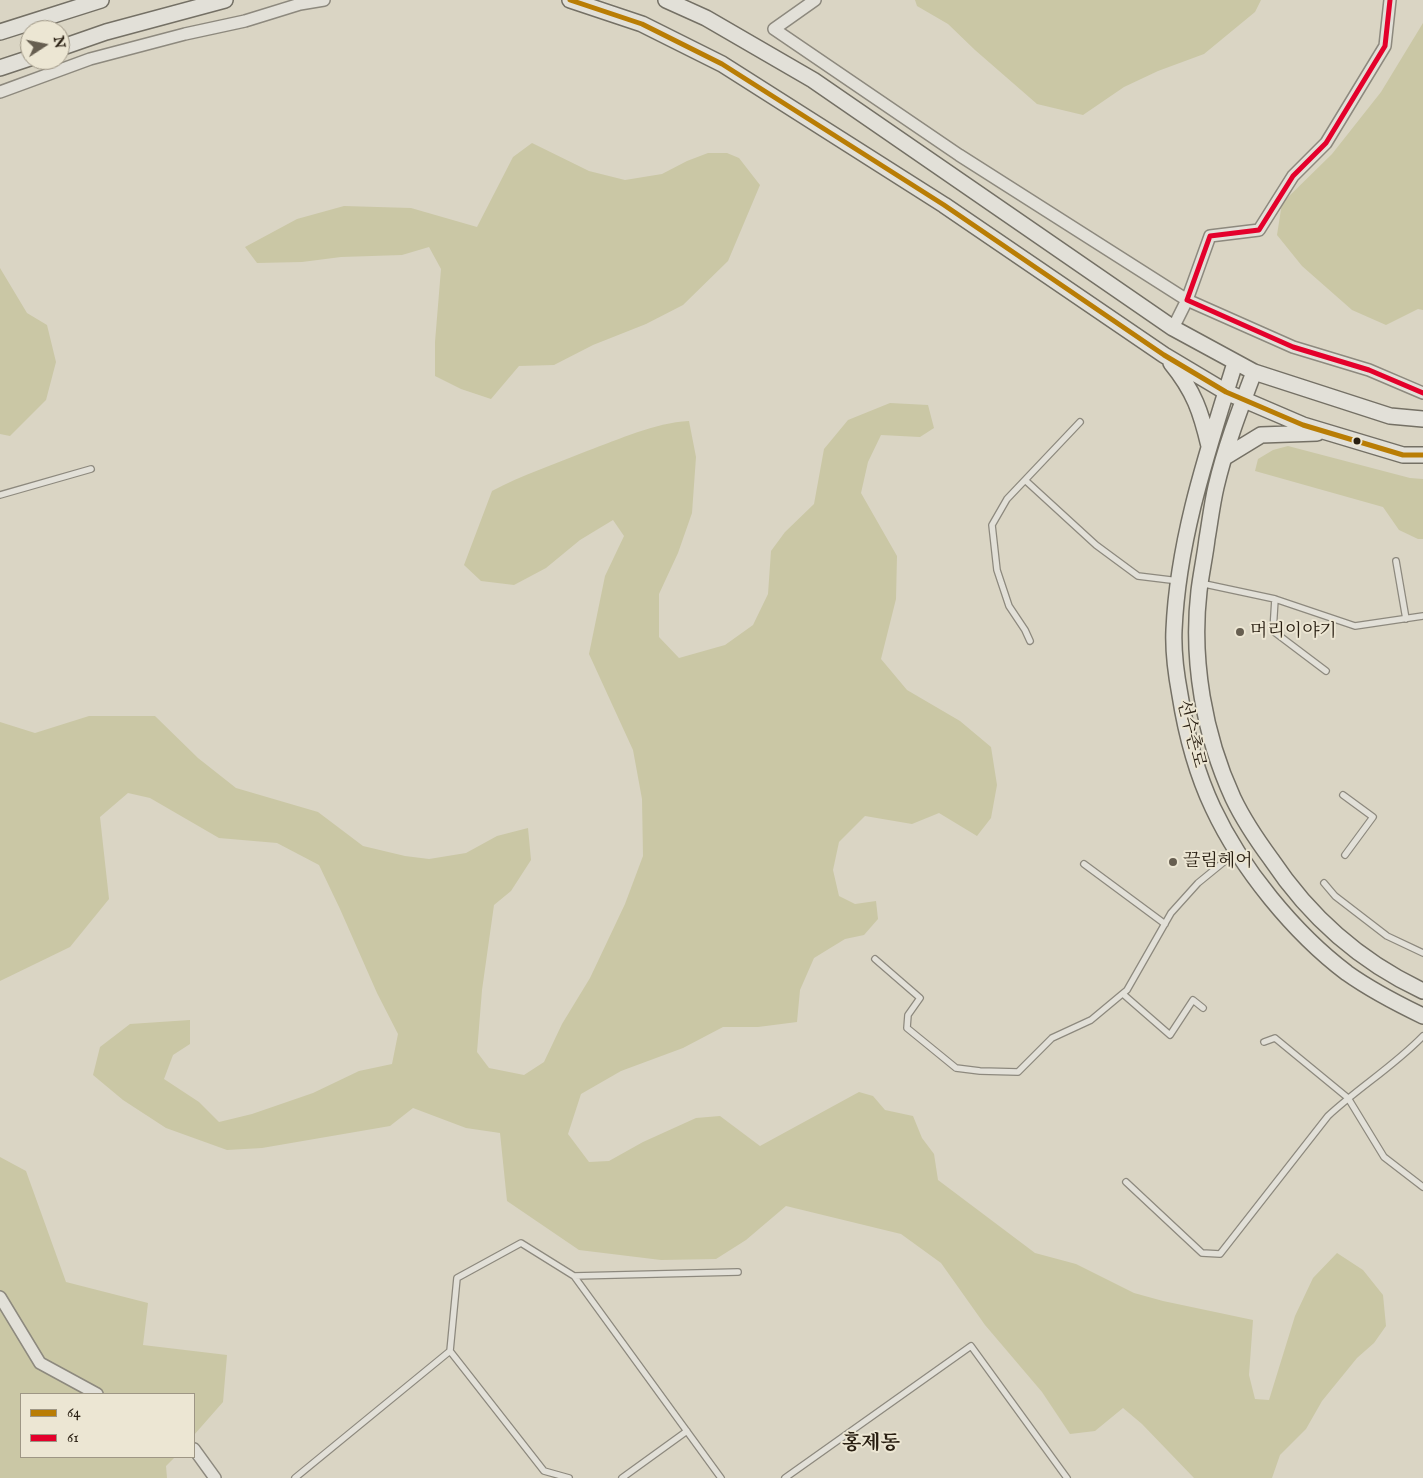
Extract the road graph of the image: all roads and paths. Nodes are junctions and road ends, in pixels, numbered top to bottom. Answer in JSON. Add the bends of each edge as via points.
{"nodes":[{"id":1,"x":101,"y":0,"type":"edge"},
{"id":2,"x":225,"y":0,"type":"edge"},
{"id":3,"x":324,"y":0,"type":"edge"},
{"id":4,"x":570,"y":0,"type":"edge"},
{"id":5,"x":666,"y":0,"type":"edge"},
{"id":6,"x":815,"y":0,"type":"edge"},
{"id":7,"x":1390,"y":0,"type":"edge"},
{"id":8,"x":0,"y":32,"type":"edge"},
{"id":9,"x":70,"y":45,"type":"edge"},
{"id":10,"x":20,"y":61,"type":"edge"},
{"id":11,"x":0,"y":68,"type":"edge"},
{"id":12,"x":0,"y":92,"type":"edge"},
{"id":13,"x":1188,"y":300,"type":"junction"},
{"id":14,"x":1173,"y":328,"type":"junction"},
{"id":15,"x":1164,"y":355,"type":"junction"},
{"id":16,"x":1236,"y":363,"type":"junction"},
{"id":17,"x":1254,"y":372,"type":"junction"},
{"id":18,"x":1226,"y":392,"type":"junction"},
{"id":19,"x":1423,"y":393,"type":"edge"},
{"id":20,"x":1244,"y":400,"type":"junction"},
{"id":21,"x":1423,"y":419,"type":"edge"},
{"id":22,"x":1080,"y":422,"type":"dead end"},
{"id":23,"x":1328,"y":432,"type":"junction"},
{"id":24,"x":1209,"y":448,"type":"junction"},
{"id":25,"x":1423,"y":455,"type":"edge"},
{"id":26,"x":1225,"y":457,"type":"junction"},
{"id":27,"x":91,"y":470,"type":"dead end"},
{"id":28,"x":1025,"y":480,"type":"junction"},
{"id":29,"x":0,"y":495,"type":"edge"},
{"id":30,"x":1396,"y":561,"type":"dead end"},
{"id":31,"x":1179,"y":581,"type":"junction"},
{"id":32,"x":1200,"y":583,"type":"junction"},
{"id":33,"x":1275,"y":599,"type":"junction"},
{"id":34,"x":1423,"y":616,"type":"edge"},
{"id":35,"x":1406,"y":619,"type":"junction"},
{"id":36,"x":1030,"y":641,"type":"dead end"},
{"id":37,"x":1326,"y":671,"type":"dead end"},
{"id":38,"x":1343,"y":795,"type":"dead end"},
{"id":39,"x":1257,"y":839,"type":"junction"},
{"id":40,"x":1238,"y":851,"type":"junction"},
{"id":41,"x":1344,"y":855,"type":"dead end"},
{"id":42,"x":1084,"y":864,"type":"dead end"},
{"id":43,"x":1324,"y":884,"type":"dead end"},
{"id":44,"x":1165,"y":924,"type":"junction"},
{"id":45,"x":1423,"y":953,"type":"edge"},
{"id":46,"x":875,"y":960,"type":"dead end"},
{"id":47,"x":1423,"y":991,"type":"edge"},
{"id":48,"x":1123,"y":994,"type":"junction"},
{"id":49,"x":1203,"y":1008,"type":"dead end"},
{"id":50,"x":1423,"y":1016,"type":"edge"},
{"id":51,"x":1423,"y":1036,"type":"edge"},
{"id":52,"x":1264,"y":1042,"type":"dead end"},
{"id":53,"x":1348,"y":1098,"type":"junction"},
{"id":54,"x":1126,"y":1182,"type":"dead end"},
{"id":55,"x":1423,"y":1188,"type":"edge"},
{"id":56,"x":738,"y":1272,"type":"dead end"},
{"id":57,"x":574,"y":1276,"type":"junction"},
{"id":58,"x":0,"y":1297,"type":"edge"},
{"id":59,"x":450,"y":1351,"type":"junction"},
{"id":60,"x":95,"y":1393,"type":"edge"},
{"id":61,"x":687,"y":1431,"type":"junction"},
{"id":62,"x":195,"y":1450,"type":"edge"},
{"id":63,"x":215,"y":1478,"type":"edge"},
{"id":64,"x":295,"y":1478,"type":"edge"},
{"id":65,"x":569,"y":1478,"type":"edge"},
{"id":66,"x":622,"y":1478,"type":"edge"},
{"id":67,"x":721,"y":1478,"type":"edge"},
{"id":68,"x":785,"y":1478,"type":"edge"},
{"id":69,"x":1067,"y":1478,"type":"edge"}],
"edges":[{"from":1,"to":8,"type":"street"},
{"from":2,"to":9,"type":"street"},
{"from":3,"to":12,"type":"street","via":[[90,59]]},
{"from":4,"to":15,"type":"street","via":[[642,24],[722,64],[944,205]]},
{"from":5,"to":14,"type":"street","via":[[706,18],[814,80]]},
{"from":6,"to":13,"type":"street","via":[[774,29],[959,155]]},
{"from":7,"to":13,"type":"street","via":[[1385,46],[1326,143],[1293,176],[1259,230],[1210,236]]},
{"from":10,"to":11,"type":"street"},
{"from":13,"to":14,"type":"street"},
{"from":13,"to":19,"type":"street","via":[[1293,347],[1369,370]]},
{"from":14,"to":16,"type":"street"},
{"from":15,"to":18,"type":"street"},
{"from":15,"to":24,"type":"street","via":[[1184,379],[1199,408]]},
{"from":16,"to":17,"type":"street"},
{"from":16,"to":18,"type":"street","name":"선수촌로"},
{"from":17,"to":20,"type":"street","name":"선수촌로"},
{"from":17,"to":21,"type":"street","via":[[1390,416]]},
{"from":18,"to":20,"type":"street"},
{"from":18,"to":24,"type":"street","name":"선수촌로"},
{"from":20,"to":23,"type":"street"},
{"from":20,"to":26,"type":"street","name":"선수촌로"},
{"from":22,"to":28,"type":"lane"},
{"from":23,"to":25,"type":"street","via":[[1403,455]]},
{"from":23,"to":26,"type":"street","via":[[1262,435]]},
{"from":24,"to":31,"type":"street","name":"선수촌로","via":[[1197,486]]},
{"from":26,"to":32,"type":"street","name":"선수촌로","via":[[1216,488]]},
{"from":27,"to":29,"type":"lane"},
{"from":28,"to":31,"type":"lane","via":[[1096,545],[1138,576]]},
{"from":28,"to":36,"type":"lane","via":[[1006,499],[992,525],[997,570],[1009,606]]},
{"from":30,"to":35,"type":"lane"},
{"from":31,"to":32,"type":"street"},
{"from":31,"to":40,"type":"street","name":"선수촌로","via":[[1174,631],[1183,715],[1196,767]]},
{"from":32,"to":33,"type":"lane"},
{"from":32,"to":39,"type":"street","name":"선수촌로","via":[[1196,631],[1205,711],[1233,799]]},
{"from":33,"to":35,"type":"lane","via":[[1354,626]]},
{"from":33,"to":37,"type":"lane","via":[[1273,631]]},
{"from":34,"to":35,"type":"lane"},
{"from":38,"to":41,"type":"lane","via":[[1372,817]]},
{"from":39,"to":40,"type":"street"},
{"from":39,"to":47,"type":"street","name":"선수촌로","via":[[1288,884],[1324,923],[1360,954]]},
{"from":40,"to":44,"type":"lane","via":[[1198,883]]},
{"from":40,"to":50,"type":"street","name":"선수촌로","via":[[1270,898],[1308,939],[1346,972],[1387,999]]},
{"from":42,"to":44,"type":"lane"},
{"from":43,"to":45,"type":"lane","via":[[1334,896],[1387,936]]},
{"from":44,"to":48,"type":"lane"},
{"from":46,"to":48,"type":"lane","via":[[920,998],[908,1015],[907,1028],[956,1068],[1018,1072],[1052,1038],[1091,1020]]},
{"from":48,"to":49,"type":"lane","via":[[1170,1035],[1193,1000]]},
{"from":51,"to":53,"type":"lane","via":[[1410,1050]]},
{"from":52,"to":53,"type":"lane","via":[[1276,1038]]},
{"from":53,"to":54,"type":"lane","via":[[1328,1116],[1220,1254],[1202,1253]]},
{"from":53,"to":55,"type":"lane","via":[[1384,1157]]},
{"from":56,"to":57,"type":"lane"},
{"from":57,"to":59,"type":"lane","via":[[521,1243],[458,1278]]},
{"from":57,"to":61,"type":"lane"},
{"from":58,"to":60,"type":"street","via":[[40,1363]]},
{"from":59,"to":64,"type":"lane"},
{"from":59,"to":65,"type":"lane","via":[[544,1471]]},
{"from":61,"to":66,"type":"lane"},
{"from":61,"to":67,"type":"lane"},
{"from":62,"to":63,"type":"street"},
{"from":68,"to":69,"type":"lane","via":[[971,1346]]}]}
